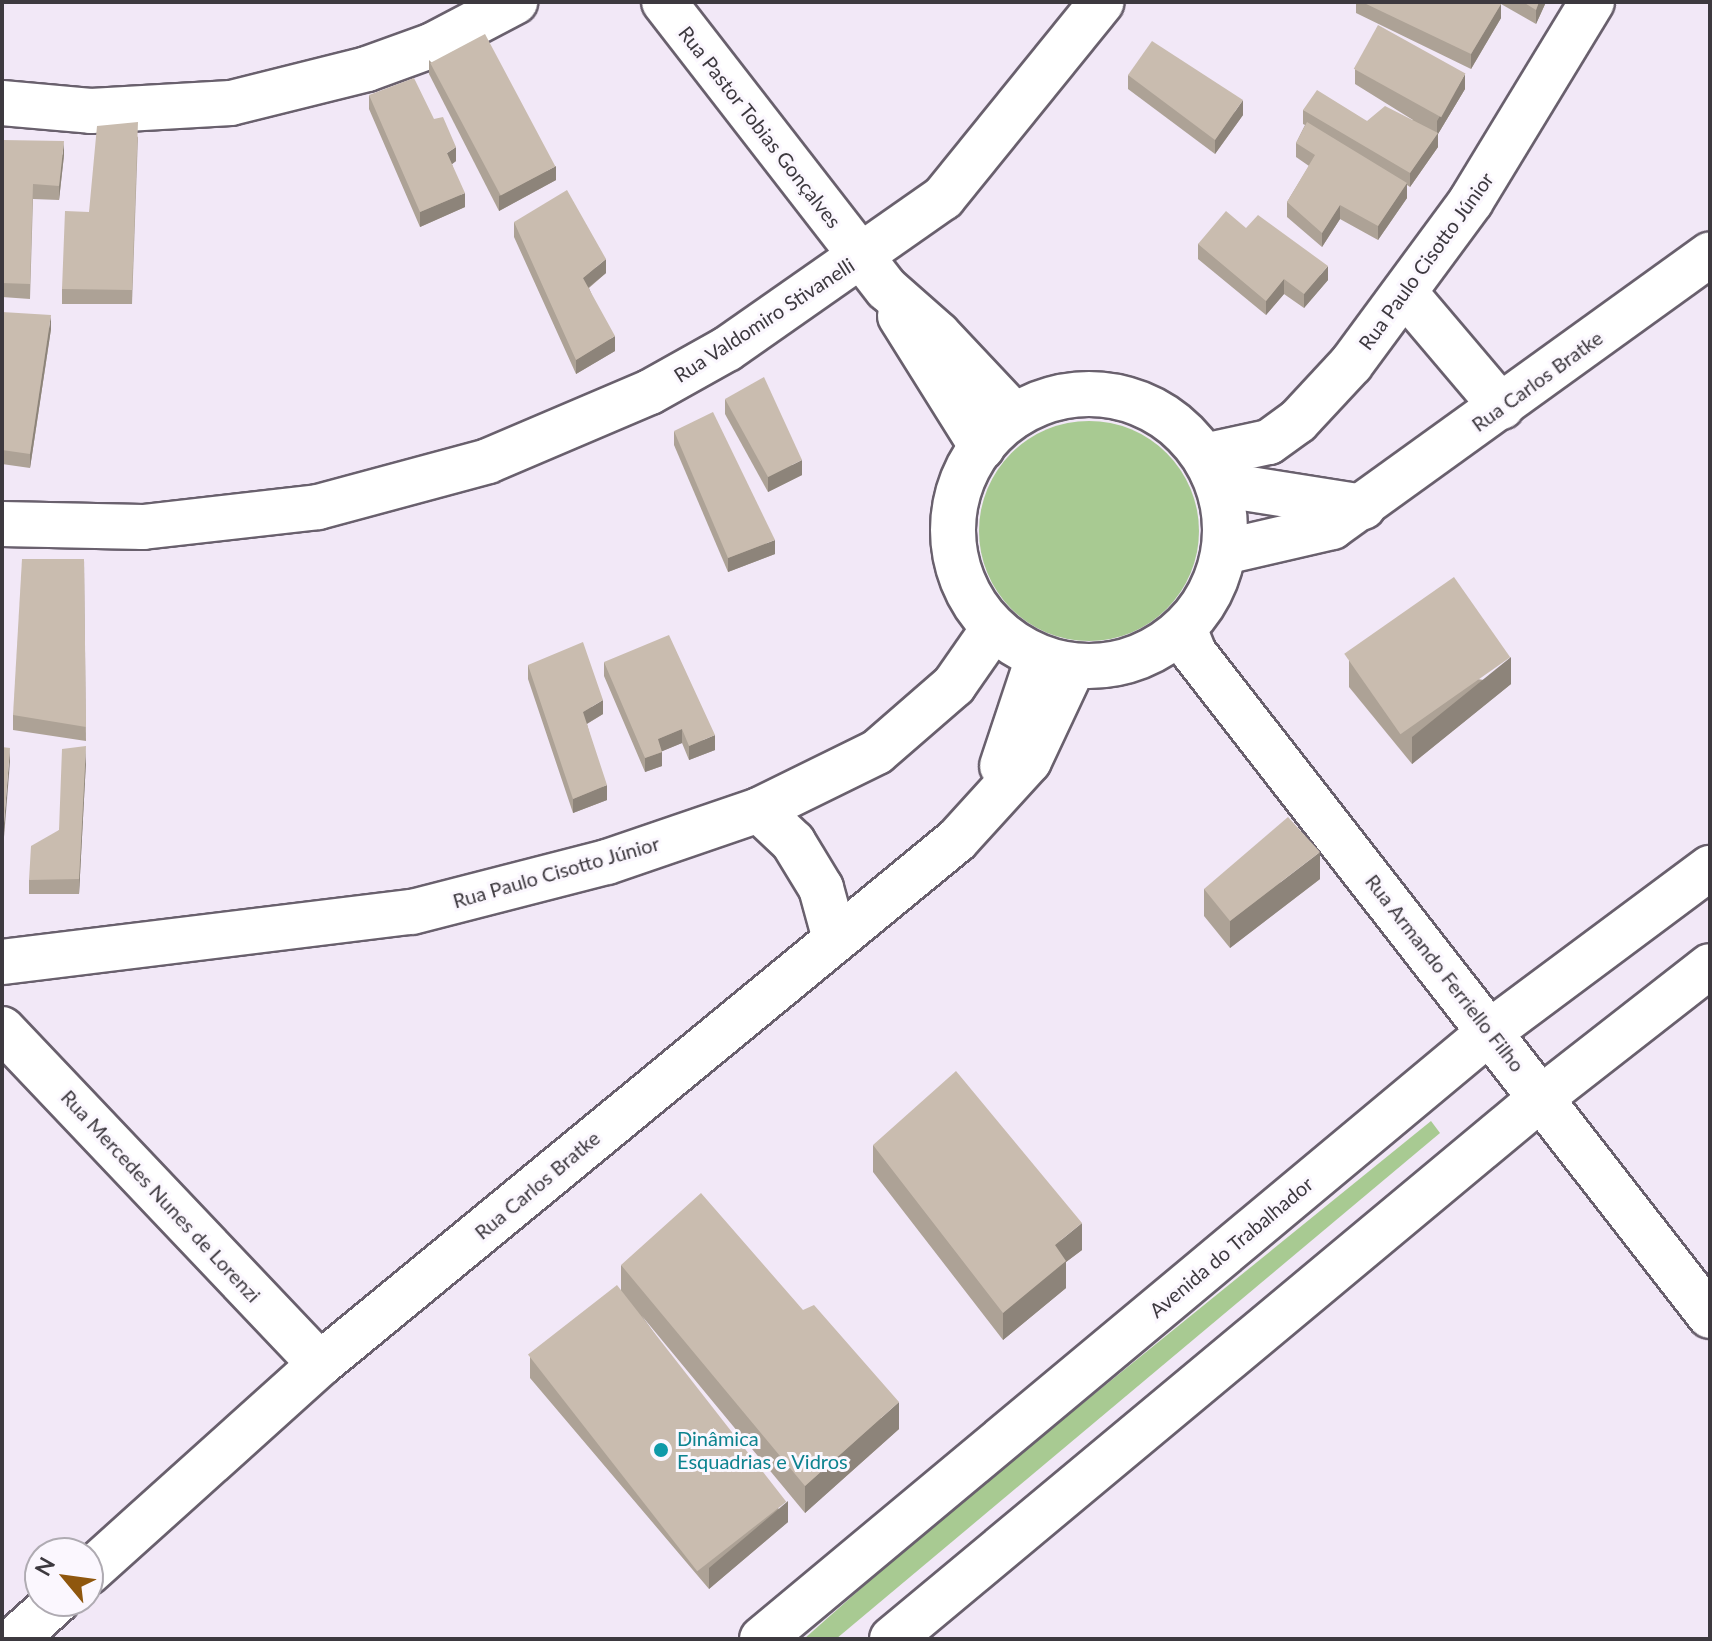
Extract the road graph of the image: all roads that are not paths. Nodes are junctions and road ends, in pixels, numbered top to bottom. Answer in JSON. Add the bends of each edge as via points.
{"nodes":[{"id":1,"x":515,"y":2,"type":"edge"},
{"id":2,"x":664,"y":2,"type":"edge"},
{"id":3,"x":1102,"y":2,"type":"edge"},
{"id":4,"x":1592,"y":2,"type":"edge"},
{"id":5,"x":2,"y":103,"type":"edge"},
{"id":6,"x":1710,"y":254,"type":"edge"},
{"id":7,"x":874,"y":273,"type":"junction"},
{"id":8,"x":1406,"y":294,"type":"junction"},
{"id":9,"x":1502,"y":407,"type":"junction"},
{"id":10,"x":1015,"y":416,"type":"junction"},
{"id":11,"x":982,"y":447,"type":"junction"},
{"id":12,"x":1211,"y":470,"type":"junction"},
{"id":13,"x":1363,"y":507,"type":"junction"},
{"id":14,"x":2,"y":524,"type":"edge"},
{"id":15,"x":1224,"y":552,"type":"junction"},
{"id":16,"x":1184,"y":628,"type":"junction"},
{"id":17,"x":993,"y":629,"type":"junction"},
{"id":18,"x":1055,"y":662,"type":"junction"},
{"id":19,"x":759,"y":810,"type":"junction"},
{"id":20,"x":1710,"y":868,"type":"edge"},
{"id":21,"x":835,"y":939,"type":"junction"},
{"id":22,"x":2,"y":962,"type":"edge"},
{"id":23,"x":1710,"y":966,"type":"edge"},
{"id":24,"x":2,"y":1029,"type":"edge"},
{"id":25,"x":1491,"y":1031,"type":"junction"},
{"id":26,"x":1541,"y":1098,"type":"junction"},
{"id":27,"x":1710,"y":1316,"type":"edge"},
{"id":28,"x":320,"y":1364,"type":"junction"},
{"id":29,"x":104,"y":1559,"type":"edge"},
{"id":30,"x":38,"y":1617,"type":"edge"},
{"id":31,"x":2,"y":1632,"type":"edge"},
{"id":32,"x":12,"y":1639,"type":"edge"},
{"id":33,"x":762,"y":1639,"type":"edge"},
{"id":34,"x":892,"y":1639,"type":"edge"}],
"edges":[{"from":1,"to":5,"type":"street","via":[[433,45],[367,69],[231,103],[91,111]]},
{"from":2,"to":7,"type":"street","name":"Rua Pastor Tobias Gonçalves"},
{"from":3,"to":7,"type":"street","name":"Rua Valdomiro Stivanelli","via":[[943,198]]},
{"from":4,"to":8,"type":"street","name":"Rua Paulo Cisotto Júnior","via":[[1520,125]]},
{"from":6,"to":9,"type":"street","name":"Rua Carlos Bratke"},
{"from":7,"to":10,"type":"street","name":"Rua Pastor Tobias Gonçalves"},
{"from":7,"to":11,"type":"street","name":"Rua Pastor Tobias Gonçalves"},
{"from":7,"to":14,"type":"street","name":"Rua Valdomiro Stivanelli","via":[[571,430],[432,479],[318,507],[231,520],[143,527]]},
{"from":8,"to":9,"type":"street"},
{"from":8,"to":12,"type":"street","name":"Rua Paulo Cisotto Júnior","via":[[1298,421],[1269,442]]},
{"from":9,"to":13,"type":"street","name":"Rua Carlos Bratke"},
{"from":10,"to":11,"type":"street"},
{"from":10,"to":12,"type":"street","via":[[1072,394],[1103,394],[1160,414]]},
{"from":11,"to":17,"type":"street","via":[[959,488],[954,550],[961,579]]},
{"from":12,"to":13,"type":"street"},
{"from":12,"to":15,"type":"street"},
{"from":13,"to":15,"type":"street","name":"Rua Carlos Bratke","via":[[1332,527]]},
{"from":15,"to":16,"type":"street","via":[[1204,604]]},
{"from":16,"to":18,"type":"street","via":[[1131,660]]},
{"from":16,"to":25,"type":"street","name":"Rua Armando Ferriello Filho","via":[[1194,653]]},
{"from":17,"to":18,"type":"street"},
{"from":17,"to":19,"type":"street","name":"Rua Paulo Cisotto Júnior","via":[[954,685],[922,718],[877,752]]},
{"from":18,"to":21,"type":"street","name":"Rua Carlos Bratke","via":[[993,804]]},
{"from":19,"to":21,"type":"street","via":[[793,842],[821,888]]},
{"from":19,"to":22,"type":"street","name":"Rua Paulo Cisotto Júnior","via":[[579,870],[412,912]]},
{"from":20,"to":25,"type":"street","name":"Avenida do Trabalhador"},
{"from":21,"to":28,"type":"street","name":"Rua Carlos Bratke"},
{"from":23,"to":26,"type":"street"},
{"from":24,"to":28,"type":"street","name":"Rua Mercedes Nunes de Lorenzi"},
{"from":25,"to":26,"type":"street","name":"Rua Armando Ferriello Filho"},
{"from":25,"to":33,"type":"street","name":"Avenida do Trabalhador"},
{"from":26,"to":27,"type":"street","name":"Rua Armando Ferriello Filho"},
{"from":26,"to":34,"type":"street"},
{"from":28,"to":29,"type":"street","name":"Rua Carlos Bratke"},
{"from":30,"to":32,"type":"street"},
{"from":31,"to":32,"type":"street"}]}
